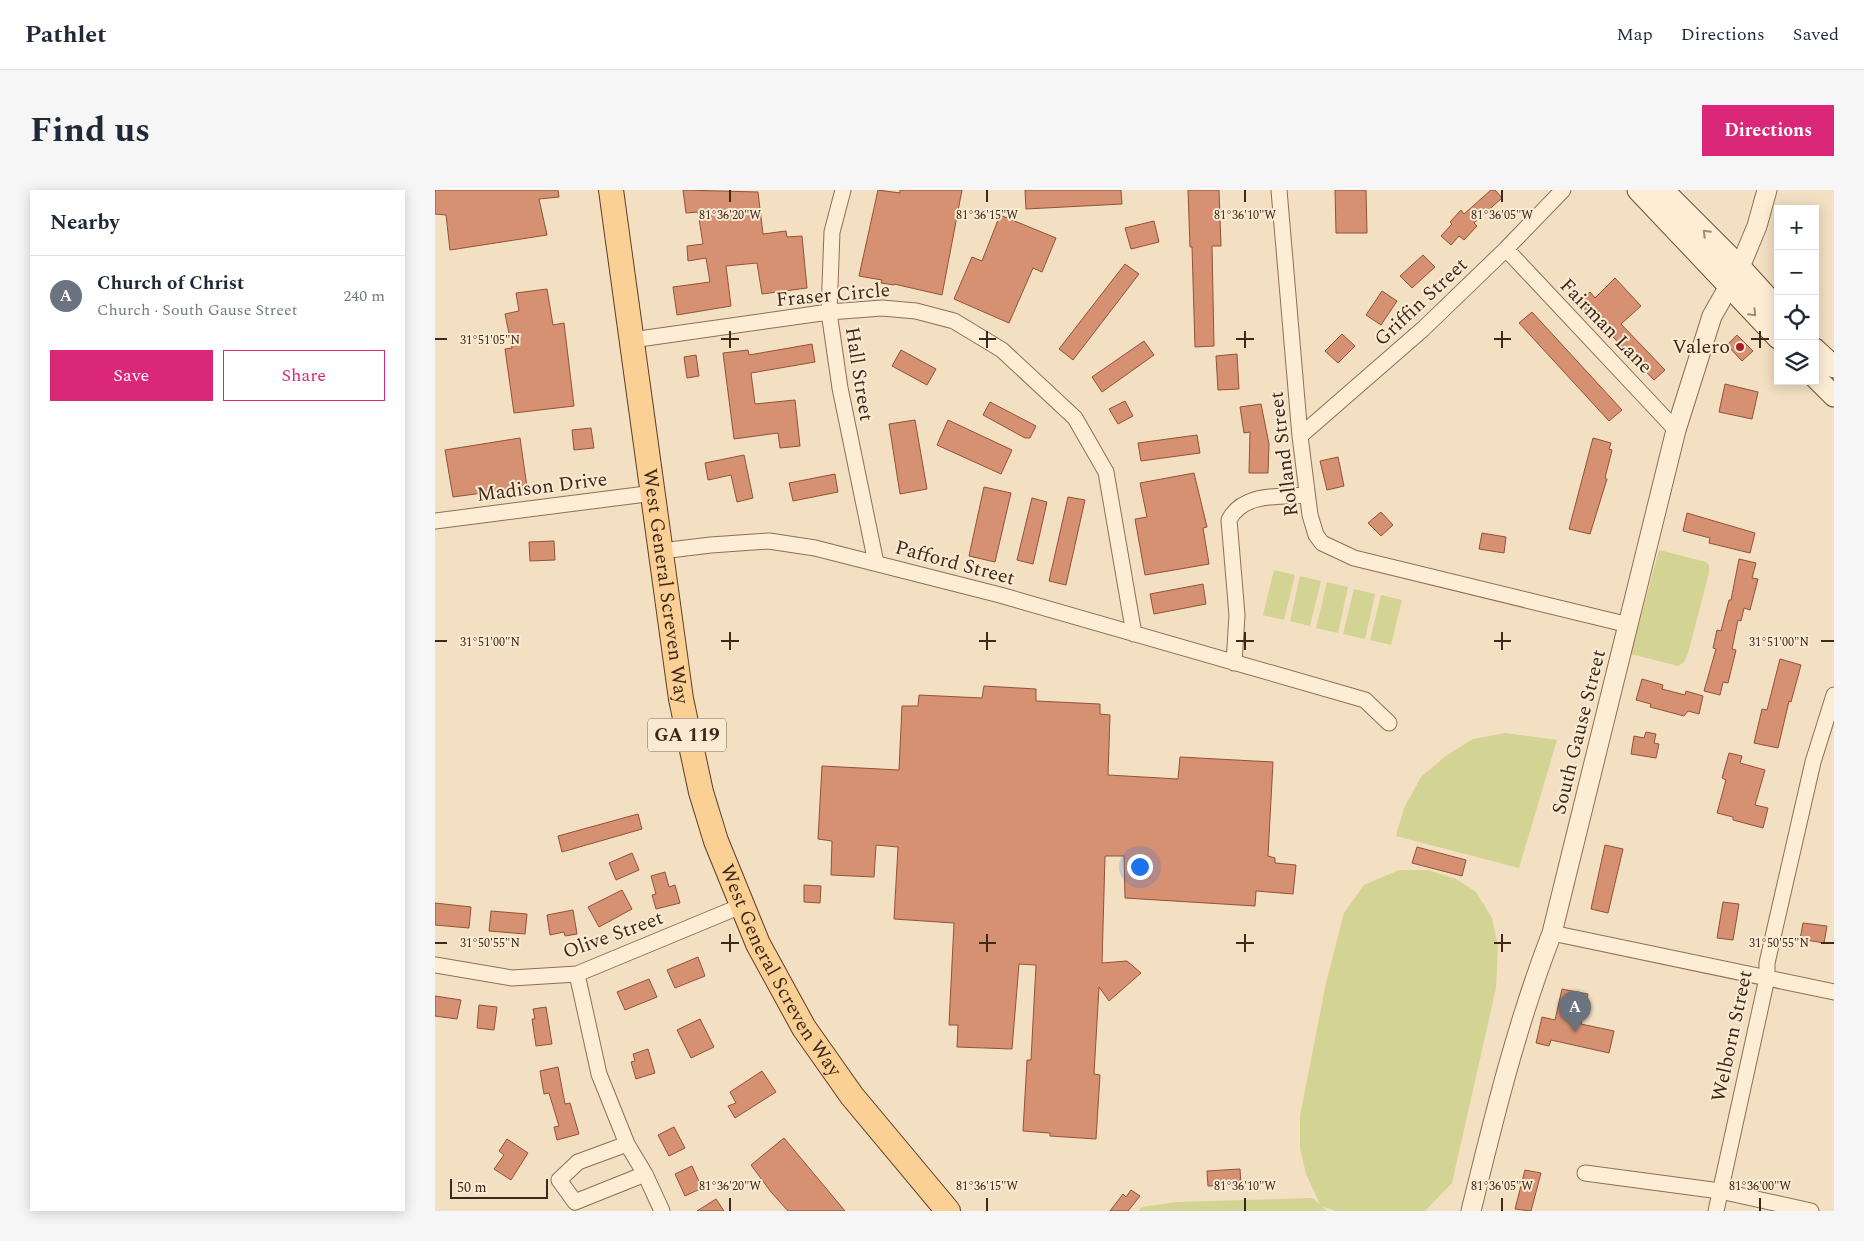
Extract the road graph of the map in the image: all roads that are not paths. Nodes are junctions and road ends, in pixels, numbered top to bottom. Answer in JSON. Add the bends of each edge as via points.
{"nodes":[{"id":1,"x":611,"y":190,"type":"edge"},
{"id":2,"x":843,"y":190,"type":"edge"},
{"id":3,"x":1279,"y":190,"type":"edge"},
{"id":4,"x":1563,"y":190,"type":"edge"},
{"id":5,"x":1638,"y":190,"type":"edge"},
{"id":6,"x":1663,"y":190,"type":"edge"},
{"id":7,"x":1767,"y":190,"type":"edge"},
{"id":8,"x":1506,"y":249,"type":"junction"},
{"id":9,"x":1740,"y":267,"type":"junction"},
{"id":10,"x":1728,"y":287,"type":"junction"},
{"id":11,"x":1774,"y":305,"type":"edge"},
{"id":12,"x":829,"y":312,"type":"junction"},
{"id":13,"x":1774,"y":334,"type":"edge"},
{"id":14,"x":632,"y":340,"type":"junction"},
{"id":15,"x":1819,"y":353,"type":"edge"},
{"id":16,"x":1834,"y":368,"type":"edge"},
{"id":17,"x":1819,"y":381,"type":"edge"},
{"id":18,"x":1834,"y":396,"type":"edge"},
{"id":19,"x":1676,"y":430,"type":"junction"},
{"id":20,"x":1300,"y":436,"type":"junction"},
{"id":21,"x":654,"y":494,"type":"junction"},
{"id":22,"x":1307,"y":495,"type":"junction"},
{"id":23,"x":435,"y":521,"type":"edge"},
{"id":24,"x":661,"y":552,"type":"junction"},
{"id":25,"x":876,"y":563,"type":"junction"},
{"id":26,"x":1629,"y":625,"type":"junction"},
{"id":27,"x":1134,"y":634,"type":"junction"},
{"id":28,"x":1234,"y":663,"type":"junction"},
{"id":29,"x":1834,"y":695,"type":"edge"},
{"id":30,"x":1389,"y":723,"type":"dead end"},
{"id":31,"x":741,"y":906,"type":"junction"},
{"id":32,"x":1553,"y":933,"type":"junction"},
{"id":33,"x":435,"y":965,"type":"edge"},
{"id":34,"x":577,"y":974,"type":"junction"},
{"id":35,"x":1767,"y":978,"type":"junction"},
{"id":36,"x":1834,"y":992,"type":"edge"},
{"id":37,"x":627,"y":1144,"type":"junction"},
{"id":38,"x":1585,"y":1173,"type":"dead end"},
{"id":39,"x":645,"y":1174,"type":"junction"},
{"id":40,"x":1719,"y":1191,"type":"junction"},
{"id":41,"x":662,"y":1211,"type":"edge"},
{"id":42,"x":948,"y":1211,"type":"edge"},
{"id":43,"x":1471,"y":1211,"type":"edge"},
{"id":44,"x":1716,"y":1211,"type":"edge"},
{"id":45,"x":1811,"y":1211,"type":"edge"}],
"edges":[{"from":1,"to":14,"type":"main road","name":"West General Screven Way","number":"GA 119"},
{"from":2,"to":12,"type":"street","name":"Hall Street","via":[[832,232]]},
{"from":3,"to":20,"type":"street","name":"Rolland Street"},
{"from":4,"to":8,"type":"street","name":"Griffin Street"},
{"from":5,"to":10,"type":"main road"},
{"from":9,"to":6,"type":"main road","one_way":true},
{"from":7,"to":9,"type":"street","name":"South Gause Street"},
{"from":8,"to":19,"type":"street","name":"Fairman Lane"},
{"from":8,"to":20,"type":"street","name":"Griffin Street","via":[[1423,329]]},
{"from":9,"to":10,"type":"street","name":"South Gause Street"},
{"from":9,"to":11,"type":"main road"},
{"from":10,"to":13,"type":"main road","one_way":true},
{"from":10,"to":19,"type":"street","name":"South Gause Street","via":[[1711,316]]},
{"from":12,"to":14,"type":"street","name":"Fraser Circle"},
{"from":12,"to":25,"type":"street","name":"Hall Street","via":[[840,388]]},
{"from":12,"to":27,"type":"street","name":"Fraser Circle","via":[[882,308],[916,311],[953,321],[1002,350],[1075,418],[1106,472]]},
{"from":14,"to":21,"type":"main road","name":"West General Screven Way","number":"GA 119"},
{"from":15,"to":16,"type":"main road"},
{"from":17,"to":18,"type":"main road"},
{"from":19,"to":26,"type":"street","name":"South Gause Street"},
{"from":20,"to":22,"type":"street","name":"Rolland Street"},
{"from":21,"to":23,"type":"street","name":"Madison Drive"},
{"from":21,"to":24,"type":"main road","name":"West General Screven Way","number":"GA 119"},
{"from":22,"to":26,"type":"street","name":"Rolland Street","via":[[1316,535],[1322,543],[1342,554]]},
{"from":22,"to":28,"type":"street","via":[[1246,502],[1229,520],[1237,615]]},
{"from":24,"to":25,"type":"street","name":"Pafford Street","via":[[711,544],[769,541]]},
{"from":24,"to":31,"type":"main road","name":"West General Screven Way","number":"GA 119","via":[[687,732],[713,834]]},
{"from":25,"to":27,"type":"street","name":"Pafford Street"},
{"from":26,"to":32,"type":"street","name":"South Gause Street"},
{"from":27,"to":28,"type":"street","name":"Pafford Street"},
{"from":28,"to":30,"type":"street","name":"Pafford Street","via":[[1365,700]]},
{"from":29,"to":35,"type":"street","name":"Welborn Street","via":[[1813,762],[1767,963]]},
{"from":31,"to":34,"type":"street","name":"Olive Street"},
{"from":31,"to":42,"type":"main road","name":"West General Screven Way","number":"GA 119","via":[[773,975],[826,1061]]},
{"from":32,"to":35,"type":"street"},
{"from":32,"to":43,"type":"street","name":"South Gause Street","via":[[1508,1064]]},
{"from":33,"to":34,"type":"street","name":"Olive Street","via":[[512,978]]},
{"from":34,"to":37,"type":"street","via":[[599,1074]]},
{"from":35,"to":36,"type":"street"},
{"from":35,"to":40,"type":"street","name":"Welborn Street"},
{"from":37,"to":39,"type":"street"},
{"from":37,"to":39,"type":"street","via":[[578,1162],[559,1180],[575,1202]]},
{"from":38,"to":40,"type":"street"},
{"from":39,"to":41,"type":"street"},
{"from":40,"to":44,"type":"street","name":"Welborn Street"},
{"from":40,"to":45,"type":"street"}]}
